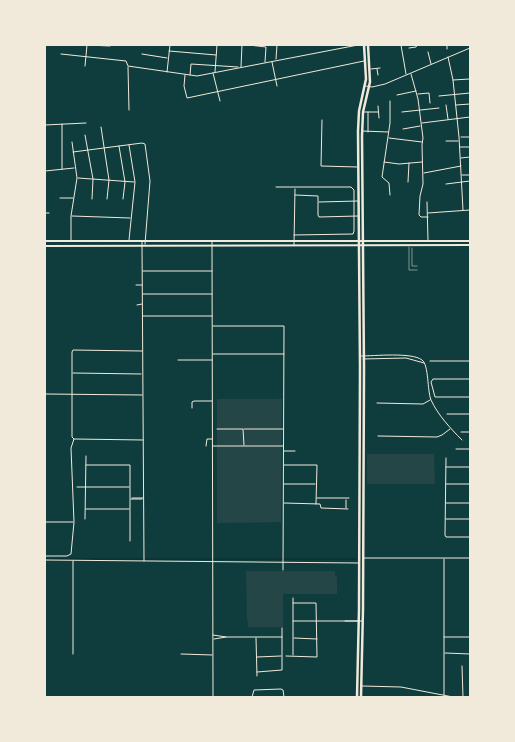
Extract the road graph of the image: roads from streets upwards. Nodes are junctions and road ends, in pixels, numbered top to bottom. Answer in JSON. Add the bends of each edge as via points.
{"nodes":[{"id":1,"x":87,"y":45,"type":"edge"},
{"id":2,"x":170,"y":45,"type":"edge"},
{"id":3,"x":217,"y":45,"type":"edge"},
{"id":4,"x":242,"y":45,"type":"edge"},
{"id":5,"x":249,"y":45,"type":"edge"},
{"id":6,"x":277,"y":45,"type":"edge"},
{"id":7,"x":358,"y":45,"type":"edge"},
{"id":8,"x":366,"y":45,"type":"edge"},
{"id":9,"x":401,"y":45,"type":"edge"},
{"id":10,"x":417,"y":45,"type":"edge"},
{"id":11,"x":448,"y":45,"type":"edge"},
{"id":12,"x":110,"y":46,"type":"dead end"},
{"id":13,"x":349,"y":46,"type":"edge"},
{"id":14,"x":409,"y":48,"type":"dead end"},
{"id":15,"x":470,"y":48,"type":"edge"},
{"id":16,"x":447,"y":49,"type":"dead end"},
{"id":17,"x":169,"y":51,"type":"junction"},
{"id":18,"x":428,"y":52,"type":"dead end"},
{"id":19,"x":61,"y":54,"type":"dead end"},
{"id":20,"x":142,"y":54,"type":"dead end"},
{"id":21,"x":216,"y":55,"type":"junction"},
{"id":22,"x":86,"y":57,"type":"junction"},
{"id":23,"x":448,"y":57,"type":"junction"},
{"id":24,"x":168,"y":58,"type":"junction"},
{"id":25,"x":366,"y":60,"type":"junction"},
{"id":26,"x":272,"y":61,"type":"junction"},
{"id":27,"x":276,"y":61,"type":"junction"},
{"id":28,"x":265,"y":62,"type":"junction"},
{"id":29,"x":431,"y":64,"type":"junction"},
{"id":30,"x":216,"y":65,"type":"junction"},
{"id":31,"x":85,"y":66,"type":"dead end"},
{"id":32,"x":128,"y":66,"type":"junction"},
{"id":33,"x":241,"y":67,"type":"junction"},
{"id":34,"x":377,"y":68,"type":"junction"},
{"id":35,"x":380,"y":68,"type":"dead end"},
{"id":36,"x":370,"y":69,"type":"junction"},
{"id":37,"x":167,"y":72,"type":"junction"},
{"id":38,"x":214,"y":72,"type":"junction"},
{"id":39,"x":411,"y":73,"type":"junction"},
{"id":40,"x":378,"y":74,"type":"dead end"},
{"id":41,"x":185,"y":75,"type":"junction"},
{"id":42,"x":190,"y":75,"type":"junction"},
{"id":43,"x":406,"y":75,"type":"junction"},
{"id":44,"x":275,"y":79,"type":"junction"},
{"id":45,"x":470,"y":79,"type":"edge"},
{"id":46,"x":453,"y":80,"type":"junction"},
{"id":47,"x":276,"y":86,"type":"dead end"},
{"id":48,"x":367,"y":86,"type":"junction"},
{"id":49,"x":218,"y":91,"type":"junction"},
{"id":50,"x":416,"y":91,"type":"junction"},
{"id":51,"x":470,"y":93,"type":"edge"},
{"id":52,"x":417,"y":94,"type":"junction"},
{"id":53,"x":454,"y":94,"type":"junction"},
{"id":54,"x":397,"y":95,"type":"dead end"},
{"id":55,"x":439,"y":96,"type":"dead end"},
{"id":56,"x":220,"y":101,"type":"dead end"},
{"id":57,"x":390,"y":101,"type":"dead end"},
{"id":58,"x":430,"y":103,"type":"dead end"},
{"id":59,"x":470,"y":104,"type":"edge"},
{"id":60,"x":446,"y":105,"type":"dead end"},
{"id":61,"x":456,"y":105,"type":"junction"},
{"id":62,"x":378,"y":106,"type":"dead end"},
{"id":63,"x":440,"y":108,"type":"dead end"},
{"id":64,"x":129,"y":110,"type":"dead end"},
{"id":65,"x":419,"y":110,"type":"junction"},
{"id":66,"x":363,"y":112,"type":"junction"},
{"id":67,"x":368,"y":112,"type":"junction"},
{"id":68,"x":378,"y":112,"type":"junction"},
{"id":69,"x":402,"y":112,"type":"dead end"},
{"id":70,"x":470,"y":117,"type":"edge"},
{"id":71,"x":379,"y":118,"type":"dead end"},
{"id":72,"x":458,"y":119,"type":"junction"},
{"id":73,"x":322,"y":120,"type":"dead end"},
{"id":74,"x":448,"y":120,"type":"junction"},
{"id":75,"x":86,"y":123,"type":"dead end"},
{"id":76,"x":421,"y":123,"type":"junction"},
{"id":77,"x":45,"y":124,"type":"edge"},
{"id":78,"x":62,"y":124,"type":"junction"},
{"id":79,"x":421,"y":126,"type":"junction"},
{"id":80,"x":100,"y":127,"type":"dead end"},
{"id":81,"x":403,"y":129,"type":"dead end"},
{"id":82,"x":362,"y":131,"type":"junction"},
{"id":83,"x":368,"y":132,"type":"junction"},
{"id":84,"x":388,"y":132,"type":"junction"},
{"id":85,"x":85,"y":135,"type":"dead end"},
{"id":86,"x":470,"y":137,"type":"edge"},
{"id":87,"x":388,"y":138,"type":"junction"},
{"id":88,"x":459,"y":138,"type":"junction"},
{"id":89,"x":446,"y":141,"type":"dead end"},
{"id":90,"x":460,"y":141,"type":"junction"},
{"id":91,"x":72,"y":142,"type":"dead end"},
{"id":92,"x":422,"y":142,"type":"junction"},
{"id":93,"x":129,"y":144,"type":"junction"},
{"id":94,"x":119,"y":146,"type":"junction"},
{"id":95,"x":460,"y":147,"type":"junction"},
{"id":96,"x":470,"y":147,"type":"edge"},
{"id":97,"x":104,"y":148,"type":"junction"},
{"id":98,"x":88,"y":150,"type":"junction"},
{"id":99,"x":73,"y":152,"type":"junction"},
{"id":100,"x":470,"y":157,"type":"edge"},
{"id":101,"x":460,"y":158,"type":"junction"},
{"id":102,"x":383,"y":162,"type":"junction"},
{"id":103,"x":409,"y":162,"type":"junction"},
{"id":104,"x":423,"y":162,"type":"junction"},
{"id":105,"x":461,"y":166,"type":"junction"},
{"id":106,"x":358,"y":167,"type":"junction"},
{"id":107,"x":76,"y":168,"type":"junction"},
{"id":108,"x":62,"y":169,"type":"junction"},
{"id":109,"x":45,"y":171,"type":"edge"},
{"id":110,"x":423,"y":174,"type":"junction"},
{"id":111,"x":462,"y":175,"type":"junction"},
{"id":112,"x":470,"y":175,"type":"edge"},
{"id":113,"x":77,"y":178,"type":"junction"},
{"id":114,"x":93,"y":179,"type":"junction"},
{"id":115,"x":109,"y":180,"type":"junction"},
{"id":116,"x":470,"y":181,"type":"edge"},
{"id":117,"x":125,"y":182,"type":"junction"},
{"id":118,"x":135,"y":182,"type":"junction"},
{"id":119,"x":408,"y":182,"type":"dead end"},
{"id":120,"x":462,"y":182,"type":"junction"},
{"id":121,"x":446,"y":184,"type":"dead end"},
{"id":122,"x":276,"y":187,"type":"dead end"},
{"id":123,"x":295,"y":188,"type":"junction"},
{"id":124,"x":295,"y":195,"type":"junction"},
{"id":125,"x":390,"y":195,"type":"dead end"},
{"id":126,"x":60,"y":198,"type":"dead end"},
{"id":127,"x":74,"y":198,"type":"junction"},
{"id":128,"x":92,"y":199,"type":"dead end"},
{"id":129,"x":123,"y":199,"type":"dead end"},
{"id":130,"x":107,"y":200,"type":"dead end"},
{"id":131,"x":354,"y":201,"type":"junction"},
{"id":132,"x":358,"y":201,"type":"junction"},
{"id":133,"x":318,"y":202,"type":"junction"},
{"id":134,"x":427,"y":202,"type":"dead end"},
{"id":135,"x":463,"y":210,"type":"junction"},
{"id":136,"x":470,"y":210,"type":"edge"},
{"id":137,"x":49,"y":212,"type":"dead end"},
{"id":138,"x":45,"y":213,"type":"edge"},
{"id":139,"x":428,"y":214,"type":"junction"},
{"id":140,"x":71,"y":216,"type":"junction"},
{"id":141,"x":356,"y":216,"type":"junction"},
{"id":142,"x":428,"y":217,"type":"junction"},
{"id":143,"x":131,"y":218,"type":"junction"},
{"id":144,"x":294,"y":234,"type":"junction"},
{"id":145,"x":470,"y":240,"type":"edge"},
{"id":146,"x":45,"y":241,"type":"edge"},
{"id":147,"x":71,"y":241,"type":"junction"},
{"id":148,"x":129,"y":241,"type":"junction"},
{"id":149,"x":143,"y":241,"type":"junction"},
{"id":150,"x":212,"y":241,"type":"junction"},
{"id":151,"x":294,"y":241,"type":"junction"},
{"id":152,"x":358,"y":241,"type":"junction"},
{"id":153,"x":428,"y":241,"type":"junction"},
{"id":154,"x":361,"y":244,"type":"junction"},
{"id":155,"x":144,"y":245,"type":"junction"},
{"id":156,"x":212,"y":245,"type":"junction"},
{"id":157,"x":294,"y":245,"type":"junction"},
{"id":158,"x":470,"y":245,"type":"edge"},
{"id":159,"x":45,"y":246,"type":"edge"},
{"id":160,"x":142,"y":271,"type":"junction"},
{"id":161,"x":212,"y":271,"type":"junction"},
{"id":162,"x":136,"y":285,"type":"dead end"},
{"id":163,"x":142,"y":285,"type":"junction"},
{"id":164,"x":142,"y":294,"type":"junction"},
{"id":165,"x":212,"y":294,"type":"junction"},
{"id":166,"x":138,"y":299,"type":"dead end"},
{"id":167,"x":142,"y":299,"type":"junction"},
{"id":168,"x":142,"y":304,"type":"junction"},
{"id":169,"x":137,"y":305,"type":"dead end"},
{"id":170,"x":143,"y":316,"type":"junction"},
{"id":171,"x":212,"y":316,"type":"junction"},
{"id":172,"x":212,"y":326,"type":"junction"},
{"id":173,"x":143,"y":351,"type":"junction"},
{"id":174,"x":212,"y":354,"type":"junction"},
{"id":175,"x":284,"y":354,"type":"junction"},
{"id":176,"x":361,"y":357,"type":"junction"},
{"id":177,"x":178,"y":360,"type":"dead end"},
{"id":178,"x":212,"y":360,"type":"junction"},
{"id":179,"x":430,"y":361,"type":"dead end"},
{"id":180,"x":470,"y":361,"type":"edge"},
{"id":181,"x":72,"y":373,"type":"junction"},
{"id":182,"x":143,"y":374,"type":"junction"},
{"id":183,"x":470,"y":379,"type":"edge"},
{"id":184,"x":45,"y":394,"type":"edge"},
{"id":185,"x":72,"y":394,"type":"junction"},
{"id":186,"x":143,"y":395,"type":"junction"},
{"id":187,"x":470,"y":397,"type":"edge"},
{"id":188,"x":431,"y":400,"type":"junction"},
{"id":189,"x":213,"y":401,"type":"junction"},
{"id":190,"x":377,"y":403,"type":"dead end"},
{"id":191,"x":192,"y":408,"type":"dead end"},
{"id":192,"x":447,"y":414,"type":"dead end"},
{"id":193,"x":470,"y":414,"type":"edge"},
{"id":194,"x":217,"y":428,"type":"dead end"},
{"id":195,"x":243,"y":429,"type":"junction"},
{"id":196,"x":284,"y":429,"type":"junction"},
{"id":197,"x":450,"y":429,"type":"junction"},
{"id":198,"x":461,"y":432,"type":"dead end"},
{"id":199,"x":470,"y":432,"type":"edge"},
{"id":200,"x":378,"y":436,"type":"dead end"},
{"id":201,"x":74,"y":439,"type":"junction"},
{"id":202,"x":213,"y":439,"type":"junction"},
{"id":203,"x":143,"y":440,"type":"junction"},
{"id":204,"x":462,"y":440,"type":"dead end"},
{"id":205,"x":206,"y":446,"type":"dead end"},
{"id":206,"x":213,"y":446,"type":"junction"},
{"id":207,"x":244,"y":446,"type":"junction"},
{"id":208,"x":284,"y":446,"type":"junction"},
{"id":209,"x":456,"y":448,"type":"dead end"},
{"id":210,"x":470,"y":449,"type":"edge"},
{"id":211,"x":284,"y":451,"type":"junction"},
{"id":212,"x":295,"y":451,"type":"dead end"},
{"id":213,"x":86,"y":456,"type":"dead end"},
{"id":214,"x":446,"y":458,"type":"dead end"},
{"id":215,"x":86,"y":465,"type":"junction"},
{"id":216,"x":284,"y":465,"type":"junction"},
{"id":217,"x":470,"y":467,"type":"edge"},
{"id":218,"x":445,"y":468,"type":"junction"},
{"id":219,"x":284,"y":484,"type":"junction"},
{"id":220,"x":316,"y":484,"type":"junction"},
{"id":221,"x":445,"y":484,"type":"junction"},
{"id":222,"x":470,"y":484,"type":"edge"},
{"id":223,"x":77,"y":487,"type":"dead end"},
{"id":224,"x":85,"y":487,"type":"junction"},
{"id":225,"x":130,"y":487,"type":"junction"},
{"id":226,"x":316,"y":498,"type":"junction"},
{"id":227,"x":320,"y":498,"type":"junction"},
{"id":228,"x":358,"y":498,"type":"junction"},
{"id":229,"x":363,"y":498,"type":"junction"},
{"id":230,"x":130,"y":499,"type":"junction"},
{"id":231,"x":144,"y":499,"type":"junction"},
{"id":232,"x":283,"y":503,"type":"junction"},
{"id":233,"x":445,"y":503,"type":"junction"},
{"id":234,"x":470,"y":503,"type":"edge"},
{"id":235,"x":316,"y":504,"type":"junction"},
{"id":236,"x":320,"y":504,"type":"junction"},
{"id":237,"x":85,"y":509,"type":"junction"},
{"id":238,"x":130,"y":509,"type":"junction"},
{"id":239,"x":85,"y":519,"type":"dead end"},
{"id":240,"x":445,"y":519,"type":"junction"},
{"id":241,"x":470,"y":519,"type":"edge"},
{"id":242,"x":45,"y":522,"type":"edge"},
{"id":243,"x":74,"y":522,"type":"junction"},
{"id":244,"x":470,"y":537,"type":"edge"},
{"id":245,"x":130,"y":540,"type":"dead end"},
{"id":246,"x":45,"y":556,"type":"edge"},
{"id":247,"x":359,"y":558,"type":"junction"},
{"id":248,"x":363,"y":558,"type":"junction"},
{"id":249,"x":444,"y":558,"type":"junction"},
{"id":250,"x":470,"y":558,"type":"edge"},
{"id":251,"x":45,"y":560,"type":"edge"},
{"id":252,"x":73,"y":560,"type":"junction"},
{"id":253,"x":144,"y":560,"type":"junction"},
{"id":254,"x":213,"y":561,"type":"junction"},
{"id":255,"x":283,"y":562,"type":"junction"},
{"id":256,"x":359,"y":563,"type":"junction"},
{"id":257,"x":363,"y":563,"type":"junction"},
{"id":258,"x":283,"y":570,"type":"dead end"},
{"id":259,"x":293,"y":598,"type":"dead end"},
{"id":260,"x":293,"y":603,"type":"junction"},
{"id":261,"x":293,"y":620,"type":"junction"},
{"id":262,"x":316,"y":621,"type":"junction"},
{"id":263,"x":359,"y":621,"type":"junction"},
{"id":264,"x":363,"y":621,"type":"junction"},
{"id":265,"x":282,"y":628,"type":"dead end"},
{"id":266,"x":213,"y":635,"type":"junction"},
{"id":267,"x":226,"y":637,"type":"junction"},
{"id":268,"x":256,"y":637,"type":"junction"},
{"id":269,"x":282,"y":637,"type":"junction"},
{"id":270,"x":444,"y":637,"type":"junction"},
{"id":271,"x":470,"y":637,"type":"edge"},
{"id":272,"x":293,"y":638,"type":"junction"},
{"id":273,"x":317,"y":638,"type":"junction"},
{"id":274,"x":213,"y":639,"type":"junction"},
{"id":275,"x":444,"y":653,"type":"junction"},
{"id":276,"x":73,"y":654,"type":"dead end"},
{"id":277,"x":180,"y":654,"type":"dead end"},
{"id":278,"x":470,"y":654,"type":"edge"},
{"id":279,"x":213,"y":655,"type":"junction"},
{"id":280,"x":282,"y":656,"type":"junction"},
{"id":281,"x":286,"y":656,"type":"dead end"},
{"id":282,"x":293,"y":656,"type":"junction"},
{"id":283,"x":257,"y":657,"type":"junction"},
{"id":284,"x":462,"y":666,"type":"dead end"},
{"id":285,"x":257,"y":672,"type":"junction"},
{"id":286,"x":257,"y":676,"type":"dead end"},
{"id":287,"x":362,"y":686,"type":"junction"},
{"id":288,"x":444,"y":695,"type":"junction"},
{"id":289,"x":213,"y":697,"type":"edge"},
{"id":290,"x":252,"y":697,"type":"edge"},
{"id":291,"x":284,"y":697,"type":"edge"},
{"id":292,"x":357,"y":697,"type":"edge"},
{"id":293,"x":361,"y":697,"type":"edge"},
{"id":294,"x":453,"y":697,"type":"edge"},
{"id":295,"x":463,"y":697,"type":"edge"}],
"edges":[{"from":1,"to":12,"type":"street"},
{"from":1,"to":22,"type":"street"},
{"from":2,"to":17,"type":"street"},
{"from":3,"to":21,"type":"street"},
{"from":4,"to":33,"type":"street"},
{"from":5,"to":28,"type":"street","via":[[266,47]]},
{"from":6,"to":27,"type":"street"},
{"from":7,"to":13,"type":"street"},
{"from":8,"to":25,"type":"main road"},
{"from":8,"to":36,"type":"main road"},
{"from":9,"to":43,"type":"street"},
{"from":10,"to":14,"type":"street"},
{"from":11,"to":16,"type":"street"},
{"from":13,"to":27,"type":"street"},
{"from":15,"to":23,"type":"street"},
{"from":17,"to":21,"type":"street"},
{"from":17,"to":24,"type":"street"},
{"from":18,"to":29,"type":"street"},
{"from":19,"to":22,"type":"street"},
{"from":20,"to":24,"type":"street"},
{"from":21,"to":30,"type":"street"},
{"from":22,"to":31,"type":"street"},
{"from":22,"to":32,"type":"street","via":[[126,61]]},
{"from":23,"to":29,"type":"street"},
{"from":23,"to":46,"type":"street"},
{"from":24,"to":37,"type":"street"},
{"from":25,"to":44,"type":"street"},
{"from":25,"to":48,"type":"main road"},
{"from":26,"to":27,"type":"street"},
{"from":26,"to":28,"type":"street"},
{"from":26,"to":44,"type":"street"},
{"from":28,"to":33,"type":"street"},
{"from":29,"to":39,"type":"street"},
{"from":30,"to":33,"type":"street"},
{"from":30,"to":38,"type":"street"},
{"from":30,"to":42,"type":"street","via":[[191,64]]},
{"from":32,"to":37,"type":"street"},
{"from":32,"to":64,"type":"street"},
{"from":33,"to":38,"type":"street"},
{"from":34,"to":35,"type":"street"},
{"from":34,"to":36,"type":"street"},
{"from":34,"to":40,"type":"street"},
{"from":36,"to":48,"type":"main road"},
{"from":37,"to":41,"type":"street"},
{"from":38,"to":42,"type":"street"},
{"from":38,"to":49,"type":"street"},
{"from":39,"to":43,"type":"street"},
{"from":39,"to":50,"type":"street"},
{"from":41,"to":42,"type":"street"},
{"from":41,"to":49,"type":"street","via":[[187,98]]},
{"from":43,"to":48,"type":"street","via":[[382,85]]},
{"from":44,"to":47,"type":"street"},
{"from":44,"to":49,"type":"street"},
{"from":45,"to":46,"type":"street"},
{"from":46,"to":53,"type":"street"},
{"from":48,"to":66,"type":"main road"},
{"from":48,"to":106,"type":"main road","via":[[358,121]]},
{"from":49,"to":56,"type":"street"},
{"from":50,"to":52,"type":"street"},
{"from":50,"to":54,"type":"street"},
{"from":51,"to":53,"type":"street"},
{"from":52,"to":58,"type":"street","via":[[429,93]]},
{"from":52,"to":65,"type":"street"},
{"from":53,"to":55,"type":"street"},
{"from":53,"to":61,"type":"street"},
{"from":57,"to":84,"type":"street"},
{"from":59,"to":61,"type":"street"},
{"from":60,"to":74,"type":"street"},
{"from":61,"to":72,"type":"street"},
{"from":62,"to":68,"type":"street"},
{"from":63,"to":65,"type":"street"},
{"from":65,"to":69,"type":"street"},
{"from":65,"to":76,"type":"street"},
{"from":66,"to":67,"type":"street"},
{"from":66,"to":82,"type":"main road"},
{"from":67,"to":68,"type":"street"},
{"from":67,"to":83,"type":"street"},
{"from":68,"to":71,"type":"street"},
{"from":70,"to":72,"type":"street"},
{"from":72,"to":74,"type":"street"},
{"from":72,"to":88,"type":"street"},
{"from":73,"to":106,"type":"street","via":[[321,166]]},
{"from":74,"to":76,"type":"street"},
{"from":75,"to":78,"type":"street"},
{"from":76,"to":79,"type":"street"},
{"from":77,"to":78,"type":"street"},
{"from":78,"to":108,"type":"street"},
{"from":79,"to":81,"type":"street"},
{"from":79,"to":92,"type":"street"},
{"from":80,"to":97,"type":"street"},
{"from":82,"to":83,"type":"street"},
{"from":82,"to":154,"type":"main road"},
{"from":83,"to":84,"type":"street"},
{"from":84,"to":87,"type":"street"},
{"from":85,"to":98,"type":"street"},
{"from":86,"to":88,"type":"street"},
{"from":87,"to":92,"type":"street"},
{"from":87,"to":102,"type":"street"},
{"from":88,"to":90,"type":"street"},
{"from":89,"to":90,"type":"street"},
{"from":90,"to":95,"type":"street"},
{"from":91,"to":99,"type":"street"},
{"from":92,"to":104,"type":"street"},
{"from":93,"to":94,"type":"street"},
{"from":93,"to":118,"type":"street"},
{"from":93,"to":149,"type":"street","via":[[142,142],[146,145],[150,181]]},
{"from":94,"to":97,"type":"street"},
{"from":94,"to":117,"type":"street"},
{"from":95,"to":96,"type":"street"},
{"from":95,"to":101,"type":"street"},
{"from":97,"to":98,"type":"street"},
{"from":97,"to":115,"type":"street"},
{"from":98,"to":99,"type":"street"},
{"from":98,"to":114,"type":"street"},
{"from":99,"to":107,"type":"street"},
{"from":100,"to":101,"type":"street"},
{"from":101,"to":105,"type":"street"},
{"from":102,"to":103,"type":"street"},
{"from":102,"to":125,"type":"street","via":[[382,177],[389,183]]},
{"from":103,"to":104,"type":"street"},
{"from":103,"to":119,"type":"street"},
{"from":104,"to":110,"type":"street"},
{"from":105,"to":110,"type":"street"},
{"from":105,"to":111,"type":"street"},
{"from":106,"to":132,"type":"main road"},
{"from":107,"to":108,"type":"street"},
{"from":107,"to":113,"type":"street"},
{"from":108,"to":109,"type":"street"},
{"from":110,"to":142,"type":"street","via":[[419,215]]},
{"from":111,"to":112,"type":"street"},
{"from":111,"to":120,"type":"street"},
{"from":113,"to":114,"type":"street"},
{"from":113,"to":127,"type":"street"},
{"from":114,"to":115,"type":"street"},
{"from":114,"to":128,"type":"street"},
{"from":115,"to":117,"type":"street"},
{"from":115,"to":130,"type":"street"},
{"from":116,"to":120,"type":"street"},
{"from":117,"to":118,"type":"street"},
{"from":117,"to":129,"type":"street"},
{"from":118,"to":143,"type":"street"},
{"from":120,"to":121,"type":"street"},
{"from":120,"to":135,"type":"street"},
{"from":122,"to":123,"type":"street"},
{"from":123,"to":124,"type":"street"},
{"from":123,"to":131,"type":"street","via":[[353,188]]},
{"from":124,"to":133,"type":"street","via":[[316,195]]},
{"from":124,"to":144,"type":"street"},
{"from":126,"to":127,"type":"street"},
{"from":127,"to":140,"type":"street"},
{"from":131,"to":132,"type":"street"},
{"from":131,"to":133,"type":"street"},
{"from":131,"to":141,"type":"street"},
{"from":132,"to":141,"type":"main road"},
{"from":133,"to":141,"type":"street","via":[[320,217]]},
{"from":134,"to":139,"type":"street"},
{"from":135,"to":136,"type":"street"},
{"from":135,"to":139,"type":"street"},
{"from":137,"to":138,"type":"street"},
{"from":139,"to":142,"type":"street"},
{"from":140,"to":143,"type":"street"},
{"from":140,"to":147,"type":"street"},
{"from":141,"to":144,"type":"street","via":[[353,234]]},
{"from":141,"to":152,"type":"main road"},
{"from":142,"to":153,"type":"street"},
{"from":143,"to":148,"type":"street"},
{"from":144,"to":151,"type":"street"},
{"from":145,"to":153,"type":"main road"},
{"from":146,"to":147,"type":"main road"},
{"from":147,"to":148,"type":"main road"},
{"from":148,"to":149,"type":"main road"},
{"from":149,"to":150,"type":"main road"},
{"from":149,"to":155,"type":"street"},
{"from":150,"to":151,"type":"main road"},
{"from":150,"to":156,"type":"street"},
{"from":151,"to":152,"type":"main road"},
{"from":151,"to":157,"type":"street"},
{"from":152,"to":154,"type":"main road"},
{"from":153,"to":154,"type":"main road"},
{"from":154,"to":157,"type":"main road"},
{"from":154,"to":158,"type":"main road"},
{"from":154,"to":176,"type":"main road"},
{"from":155,"to":156,"type":"main road"},
{"from":155,"to":159,"type":"main road"},
{"from":155,"to":160,"type":"street"},
{"from":156,"to":157,"type":"main road"},
{"from":156,"to":161,"type":"street"},
{"from":160,"to":161,"type":"street"},
{"from":160,"to":163,"type":"street"},
{"from":161,"to":165,"type":"street"},
{"from":162,"to":163,"type":"street"},
{"from":163,"to":164,"type":"street"},
{"from":164,"to":165,"type":"street"},
{"from":164,"to":167,"type":"street"},
{"from":165,"to":171,"type":"street"},
{"from":166,"to":167,"type":"street"},
{"from":167,"to":168,"type":"street"},
{"from":168,"to":169,"type":"street"},
{"from":168,"to":170,"type":"street"},
{"from":170,"to":171,"type":"street"},
{"from":170,"to":173,"type":"street"},
{"from":171,"to":172,"type":"street"},
{"from":172,"to":174,"type":"street"},
{"from":172,"to":175,"type":"street","via":[[284,326]]},
{"from":173,"to":181,"type":"street","via":[[73,350]]},
{"from":173,"to":182,"type":"street"},
{"from":174,"to":175,"type":"street"},
{"from":174,"to":178,"type":"street"},
{"from":175,"to":196,"type":"street"},
{"from":176,"to":188,"type":"street","via":[[406,358],[424,363]]},
{"from":176,"to":228,"type":"main road"},
{"from":176,"to":229,"type":"main road"},
{"from":177,"to":178,"type":"street"},
{"from":178,"to":189,"type":"street"},
{"from":179,"to":180,"type":"street"},
{"from":181,"to":182,"type":"street"},
{"from":181,"to":185,"type":"street"},
{"from":182,"to":186,"type":"street"},
{"from":183,"to":187,"type":"street","via":[[433,379],[431,382],[437,397]]},
{"from":184,"to":185,"type":"street"},
{"from":185,"to":186,"type":"street"},
{"from":185,"to":201,"type":"street"},
{"from":186,"to":203,"type":"street"},
{"from":188,"to":190,"type":"street","via":[[423,404]]},
{"from":188,"to":197,"type":"street"},
{"from":189,"to":191,"type":"street","via":[[194,401]]},
{"from":189,"to":202,"type":"street"},
{"from":192,"to":193,"type":"street"},
{"from":194,"to":195,"type":"street"},
{"from":195,"to":196,"type":"street"},
{"from":195,"to":207,"type":"street"},
{"from":196,"to":208,"type":"street"},
{"from":197,"to":200,"type":"street","via":[[437,436]]},
{"from":197,"to":204,"type":"street"},
{"from":198,"to":199,"type":"street"},
{"from":201,"to":203,"type":"street"},
{"from":201,"to":243,"type":"street","via":[[71,448]]},
{"from":202,"to":205,"type":"street","via":[[207,439]]},
{"from":202,"to":206,"type":"street"},
{"from":203,"to":231,"type":"street"},
{"from":206,"to":207,"type":"street"},
{"from":206,"to":254,"type":"street"},
{"from":207,"to":208,"type":"street"},
{"from":208,"to":211,"type":"street"},
{"from":209,"to":210,"type":"street"},
{"from":211,"to":212,"type":"street"},
{"from":211,"to":216,"type":"street"},
{"from":213,"to":215,"type":"street"},
{"from":214,"to":218,"type":"street"},
{"from":215,"to":224,"type":"street"},
{"from":215,"to":225,"type":"street","via":[[130,465]]},
{"from":216,"to":219,"type":"street"},
{"from":216,"to":220,"type":"street","via":[[316,465]]},
{"from":217,"to":218,"type":"street"},
{"from":218,"to":221,"type":"street"},
{"from":219,"to":220,"type":"street"},
{"from":219,"to":232,"type":"street"},
{"from":220,"to":226,"type":"street"},
{"from":221,"to":222,"type":"street"},
{"from":221,"to":233,"type":"street"},
{"from":223,"to":224,"type":"street"},
{"from":224,"to":225,"type":"street"},
{"from":224,"to":237,"type":"street"},
{"from":225,"to":230,"type":"street"},
{"from":226,"to":227,"type":"street"},
{"from":226,"to":235,"type":"street"},
{"from":227,"to":236,"type":"street"},
{"from":227,"to":236,"type":"street","via":[[348,498],[347,509],[321,508]]},
{"from":228,"to":229,"type":"street"},
{"from":228,"to":247,"type":"main road"},
{"from":229,"to":248,"type":"main road"},
{"from":230,"to":231,"type":"street"},
{"from":230,"to":238,"type":"street"},
{"from":231,"to":253,"type":"street"},
{"from":232,"to":235,"type":"street"},
{"from":232,"to":255,"type":"street"},
{"from":233,"to":234,"type":"street"},
{"from":233,"to":240,"type":"street"},
{"from":235,"to":236,"type":"street"},
{"from":237,"to":238,"type":"street"},
{"from":237,"to":239,"type":"street"},
{"from":238,"to":245,"type":"street"},
{"from":240,"to":241,"type":"street"},
{"from":240,"to":244,"type":"street","via":[[445,536]]},
{"from":242,"to":243,"type":"street"},
{"from":243,"to":246,"type":"street","via":[[71,554]]},
{"from":247,"to":248,"type":"street"},
{"from":247,"to":256,"type":"main road"},
{"from":248,"to":249,"type":"street"},
{"from":248,"to":257,"type":"main road"},
{"from":249,"to":250,"type":"street"},
{"from":249,"to":270,"type":"street"},
{"from":251,"to":252,"type":"street"},
{"from":252,"to":253,"type":"street"},
{"from":252,"to":276,"type":"street"},
{"from":253,"to":254,"type":"street"},
{"from":254,"to":255,"type":"street"},
{"from":254,"to":266,"type":"street"},
{"from":255,"to":256,"type":"street"},
{"from":255,"to":258,"type":"street"},
{"from":256,"to":257,"type":"street"},
{"from":256,"to":263,"type":"main road"},
{"from":257,"to":264,"type":"main road"},
{"from":259,"to":260,"type":"street"},
{"from":260,"to":261,"type":"street"},
{"from":260,"to":262,"type":"street","via":[[316,603]]},
{"from":261,"to":262,"type":"street"},
{"from":261,"to":272,"type":"street"},
{"from":262,"to":263,"type":"street"},
{"from":262,"to":273,"type":"street"},
{"from":263,"to":264,"type":"street"},
{"from":263,"to":292,"type":"main road"},
{"from":264,"to":287,"type":"main road"},
{"from":265,"to":269,"type":"street"},
{"from":266,"to":267,"type":"street"},
{"from":266,"to":274,"type":"street"},
{"from":267,"to":268,"type":"street"},
{"from":267,"to":274,"type":"street"},
{"from":268,"to":269,"type":"street"},
{"from":268,"to":283,"type":"street"},
{"from":269,"to":280,"type":"street"},
{"from":270,"to":271,"type":"street"},
{"from":270,"to":275,"type":"street"},
{"from":272,"to":273,"type":"street"},
{"from":272,"to":282,"type":"street"},
{"from":273,"to":282,"type":"street","via":[[317,657]]},
{"from":274,"to":279,"type":"street"},
{"from":275,"to":278,"type":"street"},
{"from":275,"to":288,"type":"street"},
{"from":277,"to":279,"type":"street"},
{"from":279,"to":289,"type":"street"},
{"from":280,"to":283,"type":"street"},
{"from":280,"to":285,"type":"street","via":[[282,671]]},
{"from":281,"to":282,"type":"street"},
{"from":283,"to":285,"type":"street"},
{"from":284,"to":295,"type":"street"},
{"from":285,"to":286,"type":"street"},
{"from":287,"to":288,"type":"street","via":[[401,687]]},
{"from":287,"to":293,"type":"main road"},
{"from":288,"to":294,"type":"street"},
{"from":290,"to":291,"type":"street","via":[[254,690],[281,689]]}]}
